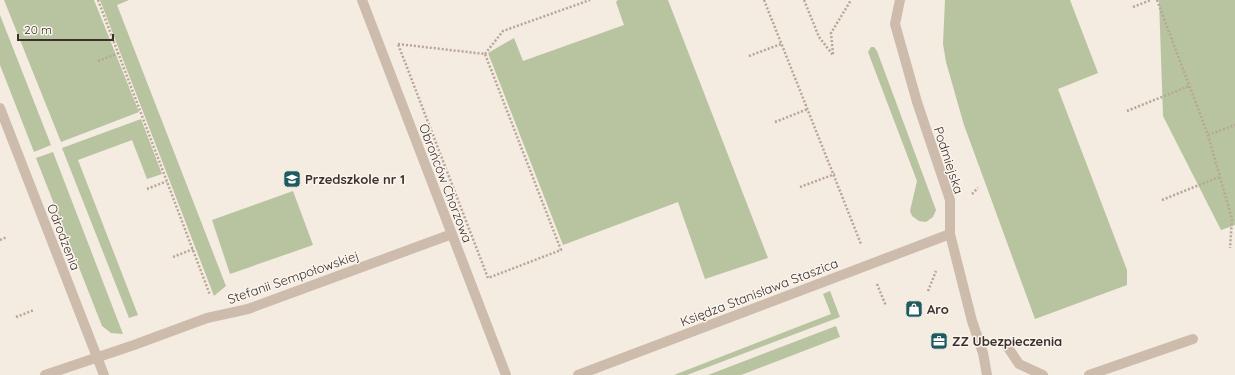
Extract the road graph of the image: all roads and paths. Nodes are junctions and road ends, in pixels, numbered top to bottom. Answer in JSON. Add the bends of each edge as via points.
{"nodes":[{"id":1,"x":98,"y":0,"type":"edge"},
{"id":2,"x":362,"y":0,"type":"edge"},
{"id":3,"x":590,"y":0,"type":"edge"},
{"id":4,"x":764,"y":0,"type":"edge"},
{"id":5,"x":804,"y":0,"type":"edge"},
{"id":6,"x":851,"y":0,"type":"edge"},
{"id":7,"x":900,"y":0,"type":"edge"},
{"id":8,"x":1151,"y":0,"type":"edge"},
{"id":9,"x":1156,"y":0,"type":"edge"},
{"id":10,"x":1133,"y":7,"type":"dead end"},
{"id":11,"x":781,"y":44,"type":"junction"},
{"id":12,"x":119,"y":52,"type":"junction"},
{"id":13,"x":485,"y":54,"type":"junction"},
{"id":14,"x":749,"y":56,"type":"dead end"},
{"id":15,"x":98,"y":61,"type":"dead end"},
{"id":16,"x":1190,"y":86,"type":"junction"},
{"id":17,"x":0,"y":108,"type":"edge"},
{"id":18,"x":808,"y":109,"type":"junction"},
{"id":19,"x":1127,"y":111,"type":"dead end"},
{"id":20,"x":775,"y":122,"type":"dead end"},
{"id":21,"x":1235,"y":125,"type":"edge"},
{"id":22,"x":1208,"y":135,"type":"junction"},
{"id":23,"x":835,"y":174,"type":"junction"},
{"id":24,"x":1220,"y":177,"type":"junction"},
{"id":25,"x":168,"y":181,"type":"junction"},
{"id":26,"x":800,"y":187,"type":"dead end"},
{"id":27,"x":147,"y":189,"type":"dead end"},
{"id":28,"x":1162,"y":200,"type":"dead end"},
{"id":29,"x":452,"y":234,"type":"junction"},
{"id":30,"x":950,"y":234,"type":"junction"},
{"id":31,"x":7,"y":237,"type":"dead end"},
{"id":32,"x":0,"y":240,"type":"edge"},
{"id":33,"x":861,"y":243,"type":"dead end"},
{"id":34,"x":1230,"y":248,"type":"dead end"},
{"id":35,"x":193,"y":249,"type":"junction"},
{"id":36,"x":172,"y":257,"type":"dead end"},
{"id":37,"x":203,"y":298,"type":"dead end"},
{"id":38,"x":34,"y":310,"type":"dead end"},
{"id":39,"x":16,"y":317,"type":"dead end"},
{"id":40,"x":1193,"y":339,"type":"dead end"},
{"id":41,"x":1005,"y":343,"type":"dead end"},
{"id":42,"x":97,"y":358,"type":"junction"},
{"id":43,"x":45,"y":375,"type":"edge"},
{"id":44,"x":104,"y":375,"type":"edge"},
{"id":45,"x":506,"y":375,"type":"edge"},
{"id":46,"x":578,"y":375,"type":"edge"},
{"id":47,"x":986,"y":375,"type":"edge"},
{"id":48,"x":1043,"y":375,"type":"edge"},
{"id":49,"x":1089,"y":375,"type":"edge"}],
"edges":[{"from":1,"to":12,"type":"path"},
{"from":2,"to":29,"type":"street","name":"Obrońców Chorzowa"},
{"from":3,"to":13,"type":"path","via":[[503,31]]},
{"from":4,"to":11,"type":"path"},
{"from":5,"to":6,"type":"path","via":[[819,37],[833,55],[831,33]]},
{"from":7,"to":30,"type":"street","name":"Podmiejska","via":[[895,24],[917,102],[950,200]]},
{"from":8,"to":10,"type":"path"},
{"from":9,"to":16,"type":"path"},
{"from":11,"to":14,"type":"path"},
{"from":11,"to":18,"type":"path"},
{"from":12,"to":15,"type":"path"},
{"from":12,"to":25,"type":"path"},
{"from":13,"to":13,"type":"path","via":[[398,44],[488,278],[561,250]]},
{"from":16,"to":19,"type":"path"},
{"from":16,"to":22,"type":"path"},
{"from":17,"to":42,"type":"street","name":"Odrodzenia"},
{"from":18,"to":20,"type":"path"},
{"from":18,"to":23,"type":"path"},
{"from":21,"to":22,"type":"path"},
{"from":22,"to":24,"type":"path"},
{"from":23,"to":26,"type":"path"},
{"from":23,"to":33,"type":"path"},
{"from":24,"to":28,"type":"path"},
{"from":24,"to":34,"type":"path","via":[[1232,219]]},
{"from":25,"to":27,"type":"path"},
{"from":25,"to":35,"type":"path"},
{"from":29,"to":42,"type":"street","name":"Stefanii Sempołowskiej","via":[[248,309],[207,318]]},
{"from":29,"to":45,"type":"street","name":"Obrońców Chorzowa"},
{"from":30,"to":46,"type":"street","name":"Księdza Stanisława Staszica"},
{"from":30,"to":47,"type":"street","name":"Podmiejska","via":[[972,321],[983,353]]},
{"from":31,"to":32,"type":"path"},
{"from":35,"to":36,"type":"path"},
{"from":35,"to":37,"type":"path","via":[[210,295]]},
{"from":38,"to":39,"type":"path"},
{"from":40,"to":49,"type":"street"},
{"from":41,"to":48,"type":"street","via":[[1019,364]]},
{"from":42,"to":43,"type":"street","name":"Stefanii Sempołowskiej"},
{"from":42,"to":44,"type":"street","name":"Odrodzenia"}]}
